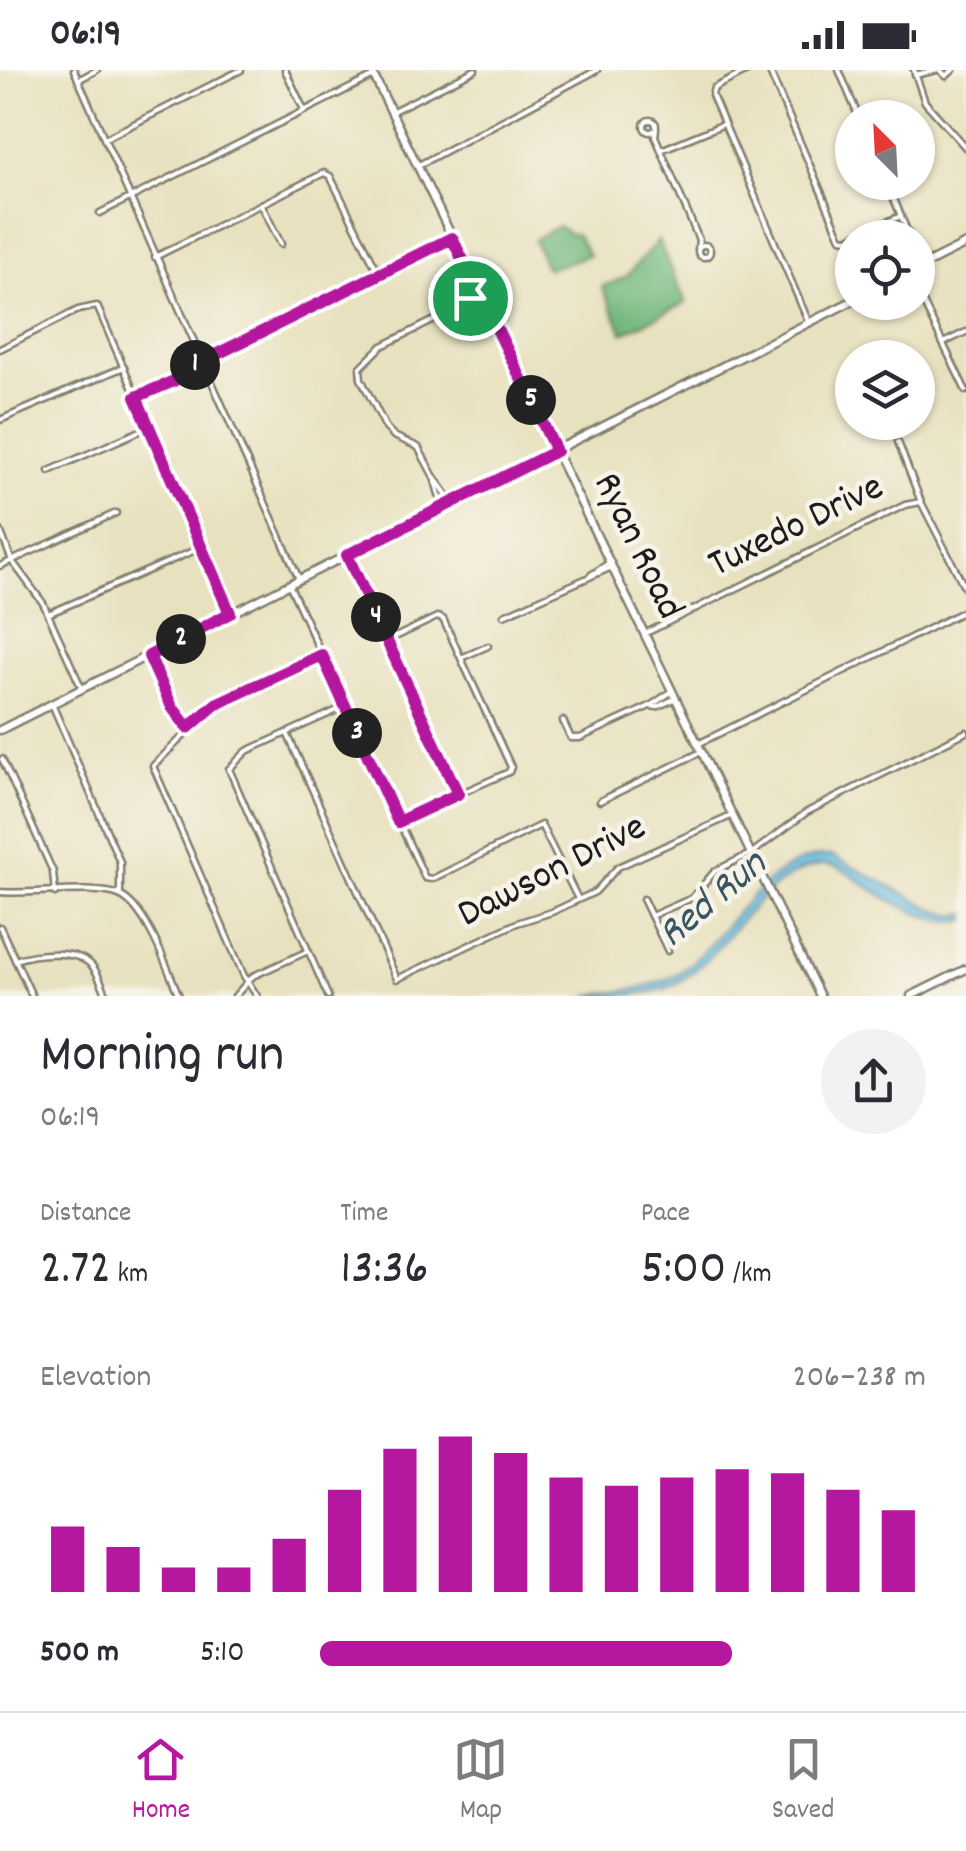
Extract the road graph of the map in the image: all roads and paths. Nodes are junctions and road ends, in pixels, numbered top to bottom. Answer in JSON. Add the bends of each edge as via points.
{"nodes":[{"id":1,"x":74,"y":70,"type":"edge"},
{"id":2,"x":98,"y":70,"type":"edge"},
{"id":3,"x":241,"y":70,"type":"edge"},
{"id":4,"x":285,"y":70,"type":"edge"},
{"id":5,"x":475,"y":70,"type":"edge"},
{"id":6,"x":596,"y":70,"type":"edge"},
{"id":7,"x":749,"y":70,"type":"edge"},
{"id":8,"x":770,"y":70,"type":"edge"},
{"id":9,"x":839,"y":70,"type":"edge"},
{"id":10,"x":953,"y":70,"type":"edge"},
{"id":11,"x":939,"y":71,"type":"edge"},
{"id":12,"x":372,"y":73,"type":"edge"},
{"id":13,"x":914,"y":73,"type":"edge"},
{"id":14,"x":78,"y":80,"type":"junction"},
{"id":15,"x":852,"y":100,"type":"edge"},
{"id":16,"x":304,"y":110,"type":"junction"},
{"id":17,"x":391,"y":112,"type":"junction"},
{"id":18,"x":724,"y":124,"type":"junction"},
{"id":19,"x":656,"y":129,"type":"junction"},
{"id":20,"x":648,"y":132,"type":"junction"},
{"id":21,"x":655,"y":136,"type":"junction"},
{"id":22,"x":104,"y":139,"type":"junction"},
{"id":23,"x":966,"y":148,"type":"edge"},
{"id":24,"x":661,"y":150,"type":"junction"},
{"id":25,"x":417,"y":166,"type":"junction"},
{"id":26,"x":130,"y":198,"type":"junction"},
{"id":27,"x":894,"y":200,"type":"edge"},
{"id":28,"x":260,"y":204,"type":"junction"},
{"id":29,"x":100,"y":214,"type":"dead end"},
{"id":30,"x":901,"y":216,"type":"junction"},
{"id":31,"x":903,"y":220,"type":"edge"},
{"id":32,"x":452,"y":238,"type":"junction"},
{"id":33,"x":699,"y":240,"type":"junction"},
{"id":34,"x":281,"y":244,"type":"dead end"},
{"id":35,"x":966,"y":244,"type":"edge"},
{"id":36,"x":706,"y":245,"type":"junction"},
{"id":37,"x":698,"y":248,"type":"junction"},
{"id":38,"x":155,"y":257,"type":"junction"},
{"id":39,"x":935,"y":260,"type":"edge"},
{"id":40,"x":379,"y":275,"type":"junction"},
{"id":41,"x":479,"y":293,"type":"junction"},
{"id":42,"x":483,"y":302,"type":"junction"},
{"id":43,"x":455,"y":310,"type":"junction"},
{"id":44,"x":835,"y":310,"type":"edge"},
{"id":45,"x":932,"y":320,"type":"edge"},
{"id":46,"x":809,"y":323,"type":"junction"},
{"id":47,"x":966,"y":332,"type":"edge"},
{"id":48,"x":943,"y":343,"type":"junction"},
{"id":49,"x":0,"y":349,"type":"edge"},
{"id":50,"x":204,"y":361,"type":"junction"},
{"id":51,"x":124,"y":367,"type":"junction"},
{"id":52,"x":966,"y":391,"type":"edge"},
{"id":53,"x":136,"y":397,"type":"junction"},
{"id":54,"x":0,"y":420,"type":"edge"},
{"id":55,"x":150,"y":427,"type":"junction"},
{"id":56,"x":898,"y":442,"type":"dead end"},
{"id":57,"x":556,"y":451,"type":"junction"},
{"id":58,"x":49,"y":471,"type":"dead end"},
{"id":59,"x":434,"y":477,"type":"junction"},
{"id":60,"x":452,"y":502,"type":"junction"},
{"id":61,"x":921,"y":502,"type":"junction"},
{"id":62,"x":443,"y":507,"type":"junction"},
{"id":63,"x":116,"y":513,"type":"dead end"},
{"id":64,"x":0,"y":530,"type":"edge"},
{"id":65,"x":202,"y":548,"type":"junction"},
{"id":66,"x":347,"y":555,"type":"junction"},
{"id":67,"x":12,"y":561,"type":"junction"},
{"id":68,"x":611,"y":565,"type":"junction"},
{"id":69,"x":0,"y":566,"type":"edge"},
{"id":70,"x":298,"y":579,"type":"junction"},
{"id":71,"x":288,"y":584,"type":"junction"},
{"id":72,"x":966,"y":590,"type":"edge"},
{"id":73,"x":966,"y":610,"type":"edge"},
{"id":74,"x":230,"y":613,"type":"junction"},
{"id":75,"x":48,"y":614,"type":"junction"},
{"id":76,"x":504,"y":615,"type":"dead end"},
{"id":77,"x":644,"y":634,"type":"junction"},
{"id":78,"x":387,"y":641,"type":"junction"},
{"id":79,"x":488,"y":646,"type":"dead end"},
{"id":80,"x":322,"y":655,"type":"junction"},
{"id":81,"x":149,"y":656,"type":"junction"},
{"id":82,"x":462,"y":658,"type":"junction"},
{"id":83,"x":82,"y":690,"type":"junction"},
{"id":84,"x":675,"y":695,"type":"junction"},
{"id":85,"x":52,"y":704,"type":"junction"},
{"id":86,"x":345,"y":706,"type":"junction"},
{"id":87,"x":563,"y":722,"type":"dead end"},
{"id":88,"x":188,"y":728,"type":"junction"},
{"id":89,"x":0,"y":730,"type":"edge"},
{"id":90,"x":966,"y":732,"type":"edge"},
{"id":91,"x":287,"y":733,"type":"junction"},
{"id":92,"x":700,"y":748,"type":"junction"},
{"id":93,"x":2,"y":759,"type":"edge"},
{"id":94,"x":458,"y":794,"type":"junction"},
{"id":95,"x":600,"y":801,"type":"dead end"},
{"id":96,"x":734,"y":815,"type":"junction"},
{"id":97,"x":398,"y":822,"type":"junction"},
{"id":98,"x":752,"y":854,"type":"junction"},
{"id":99,"x":0,"y":892,"type":"edge"},
{"id":100,"x":55,"y":893,"type":"junction"},
{"id":101,"x":120,"y":895,"type":"junction"},
{"id":102,"x":579,"y":899,"type":"junction"},
{"id":103,"x":643,"y":900,"type":"dead end"},
{"id":104,"x":651,"y":916,"type":"junction"},
{"id":105,"x":0,"y":927,"type":"edge"},
{"id":106,"x":668,"y":951,"type":"dead end"},
{"id":107,"x":308,"y":952,"type":"junction"},
{"id":108,"x":16,"y":960,"type":"junction"},
{"id":109,"x":966,"y":970,"type":"edge"},
{"id":110,"x":248,"y":982,"type":"junction"},
{"id":111,"x":32,"y":996,"type":"edge"},
{"id":112,"x":107,"y":996,"type":"edge"},
{"id":113,"x":180,"y":996,"type":"edge"},
{"id":114,"x":235,"y":996,"type":"edge"},
{"id":115,"x":257,"y":996,"type":"edge"},
{"id":116,"x":328,"y":996,"type":"edge"},
{"id":117,"x":820,"y":996,"type":"edge"},
{"id":118,"x":911,"y":996,"type":"edge"}],
"edges":[{"from":1,"to":14,"type":"street"},
{"from":2,"to":14,"type":"street"},
{"from":3,"to":22,"type":"street"},
{"from":4,"to":16,"type":"street"},
{"from":5,"to":17,"type":"street"},
{"from":6,"to":25,"type":"street"},
{"from":7,"to":18,"type":"street","via":[[712,90]]},
{"from":8,"to":30,"type":"street","via":[[841,238]]},
{"from":9,"to":15,"type":"street"},
{"from":10,"to":11,"type":"street","via":[[948,76]]},
{"from":11,"to":13,"type":"street"},
{"from":12,"to":16,"type":"street"},
{"from":12,"to":17,"type":"main road","name":"Ryan Road"},
{"from":13,"to":23,"type":"street","via":[[931,111]]},
{"from":14,"to":22,"type":"street"},
{"from":16,"to":26,"type":"street"},
{"from":17,"to":25,"type":"main road","name":"Ryan Road"},
{"from":18,"to":24,"type":"street"},
{"from":18,"to":46,"type":"street"},
{"from":19,"to":20,"type":"street"},
{"from":19,"to":20,"type":"street","via":[[649,119]]},
{"from":19,"to":21,"type":"street"},
{"from":20,"to":21,"type":"street"},
{"from":21,"to":24,"type":"street"},
{"from":22,"to":26,"type":"street"},
{"from":24,"to":33,"type":"street"},
{"from":25,"to":32,"type":"main road","name":"Ryan Road"},
{"from":26,"to":29,"type":"street"},
{"from":26,"to":38,"type":"street"},
{"from":27,"to":30,"type":"street"},
{"from":28,"to":34,"type":"street"},
{"from":28,"to":38,"type":"street"},
{"from":28,"to":40,"type":"street","via":[[328,174]]},
{"from":30,"to":31,"type":"street"},
{"from":32,"to":40,"type":"street"},
{"from":32,"to":41,"type":"main road","name":"Ryan Road"},
{"from":33,"to":36,"type":"street"},
{"from":33,"to":37,"type":"street"},
{"from":35,"to":39,"type":"main road"},
{"from":36,"to":37,"type":"street"},
{"from":36,"to":37,"type":"street","via":[[706,258]]},
{"from":38,"to":50,"type":"street"},
{"from":40,"to":50,"type":"street"},
{"from":41,"to":42,"type":"main road","name":"Ryan Road"},
{"from":41,"to":43,"type":"street"},
{"from":42,"to":43,"type":"street"},
{"from":42,"to":57,"type":"main road","name":"Ryan Road"},
{"from":43,"to":59,"type":"street","via":[[382,346],[360,368],[386,428],[418,447]]},
{"from":44,"to":46,"type":"main road"},
{"from":45,"to":48,"type":"street"},
{"from":46,"to":57,"type":"main road"},
{"from":47,"to":48,"type":"street"},
{"from":48,"to":52,"type":"street"},
{"from":49,"to":51,"type":"street","via":[[95,305]]},
{"from":50,"to":53,"type":"street"},
{"from":50,"to":70,"type":"street"},
{"from":51,"to":53,"type":"street"},
{"from":51,"to":54,"type":"street"},
{"from":53,"to":55,"type":"street"},
{"from":55,"to":58,"type":"street"},
{"from":55,"to":65,"type":"street"},
{"from":56,"to":61,"type":"street"},
{"from":57,"to":60,"type":"main road"},
{"from":57,"to":68,"type":"main road","name":"Ryan Road"},
{"from":59,"to":60,"type":"street"},
{"from":59,"to":62,"type":"street"},
{"from":60,"to":62,"type":"main road"},
{"from":61,"to":72,"type":"street"},
{"from":61,"to":77,"type":"street","name":"Tuxedo Drive"},
{"from":62,"to":66,"type":"main road"},
{"from":63,"to":67,"type":"street"},
{"from":64,"to":67,"type":"street"},
{"from":65,"to":74,"type":"street"},
{"from":65,"to":75,"type":"street"},
{"from":66,"to":70,"type":"main road"},
{"from":66,"to":78,"type":"street"},
{"from":67,"to":69,"type":"street"},
{"from":67,"to":75,"type":"street"},
{"from":68,"to":76,"type":"street"},
{"from":68,"to":77,"type":"main road","name":"Ryan Road"},
{"from":70,"to":71,"type":"main road"},
{"from":71,"to":74,"type":"main road"},
{"from":71,"to":80,"type":"street"},
{"from":73,"to":92,"type":"street"},
{"from":74,"to":81,"type":"main road"},
{"from":75,"to":83,"type":"street"},
{"from":77,"to":84,"type":"main road","name":"Ryan Road"},
{"from":78,"to":82,"type":"street","via":[[439,616]]},
{"from":78,"to":94,"type":"street"},
{"from":79,"to":82,"type":"street"},
{"from":80,"to":86,"type":"street"},
{"from":80,"to":88,"type":"street","via":[[216,704]]},
{"from":81,"to":83,"type":"main road"},
{"from":81,"to":88,"type":"street"},
{"from":82,"to":94,"type":"street","via":[[511,770]]},
{"from":83,"to":85,"type":"main road"},
{"from":84,"to":87,"type":"street","via":[[580,738],[571,738]]},
{"from":84,"to":92,"type":"main road","name":"Ryan Road"},
{"from":85,"to":89,"type":"main road"},
{"from":85,"to":101,"type":"street","via":[[120,862]]},
{"from":86,"to":91,"type":"street"},
{"from":86,"to":97,"type":"street"},
{"from":88,"to":110,"type":"street","via":[[152,766]]},
{"from":90,"to":98,"type":"street","via":[[808,812]]},
{"from":91,"to":102,"type":"street","name":"Dawson Drive","via":[[396,979]]},
{"from":91,"to":107,"type":"street","via":[[228,769]]},
{"from":92,"to":95,"type":"street"},
{"from":92,"to":96,"type":"main road","name":"Ryan Road"},
{"from":93,"to":100,"type":"street","via":[[53,872]]},
{"from":94,"to":97,"type":"street"},
{"from":96,"to":98,"type":"main road","name":"Ryan Road"},
{"from":96,"to":102,"type":"street","name":"Dawson Drive","via":[[618,867],[598,890]]},
{"from":97,"to":102,"type":"street","via":[[428,879],[541,826]]},
{"from":98,"to":104,"type":"street","via":[[716,871],[692,898]]},
{"from":98,"to":117,"type":"main road","name":"Ryan Road"},
{"from":99,"to":100,"type":"street"},
{"from":100,"to":101,"type":"street"},
{"from":101,"to":113,"type":"street","via":[[142,916]]},
{"from":103,"to":104,"type":"street"},
{"from":104,"to":106,"type":"street"},
{"from":105,"to":108,"type":"street"},
{"from":107,"to":110,"type":"street"},
{"from":107,"to":116,"type":"street"},
{"from":108,"to":111,"type":"street"},
{"from":108,"to":112,"type":"street","via":[[78,958],[93,966]]},
{"from":109,"to":118,"type":"main road"},
{"from":110,"to":114,"type":"street"},
{"from":110,"to":115,"type":"street"}]}
